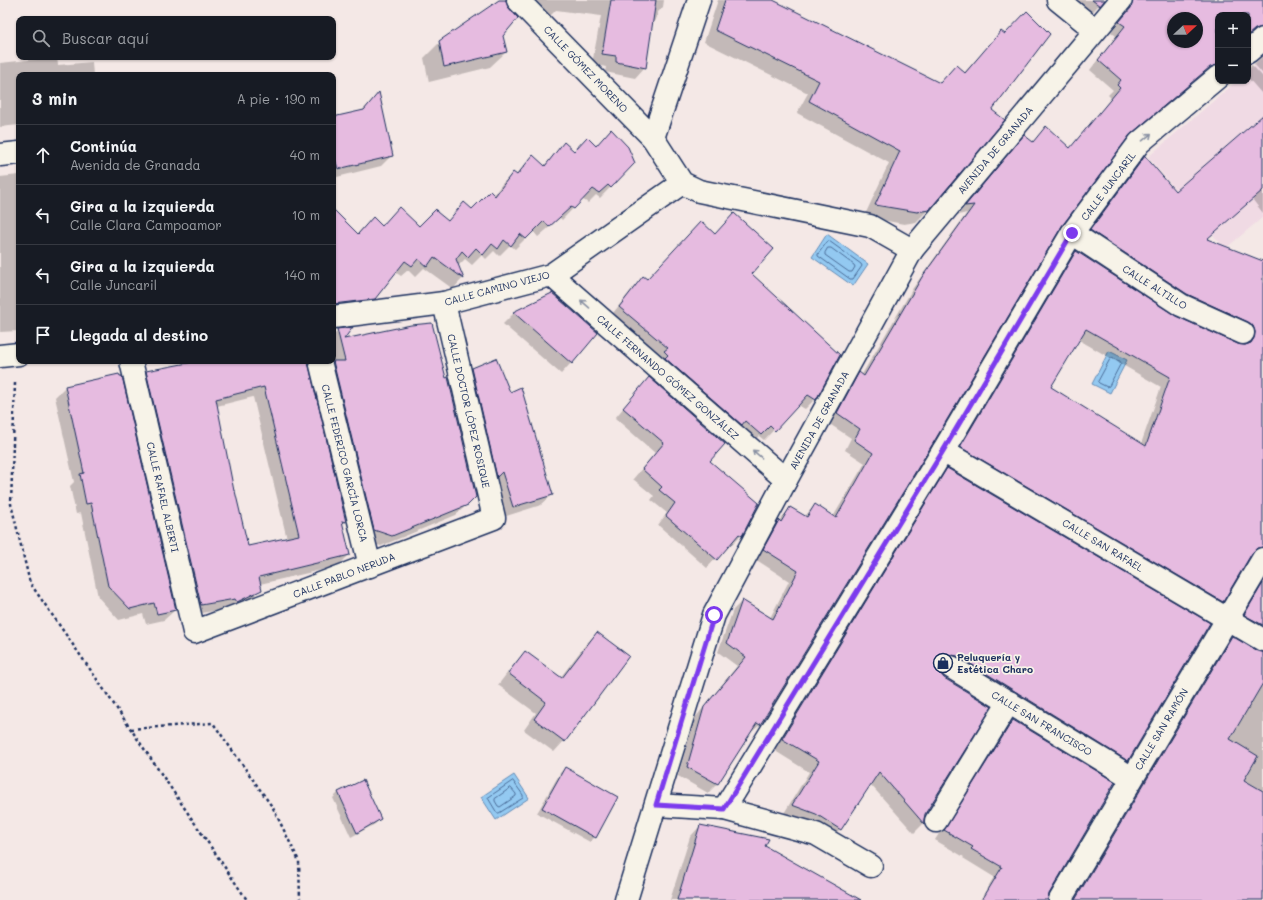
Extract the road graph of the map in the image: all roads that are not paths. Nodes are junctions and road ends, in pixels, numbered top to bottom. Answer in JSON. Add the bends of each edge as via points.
{"nodes":[{"id":1,"x":518,"y":0,"type":"edge"},
{"id":2,"x":699,"y":0,"type":"edge"},
{"id":3,"x":1058,"y":0,"type":"edge"},
{"id":4,"x":1121,"y":0,"type":"edge"},
{"id":5,"x":1095,"y":30,"type":"junction"},
{"id":6,"x":1263,"y":39,"type":"edge"},
{"id":7,"x":1251,"y":49,"type":"edge"},
{"id":8,"x":1215,"y":80,"type":"edge"},
{"id":9,"x":653,"y":138,"type":"junction"},
{"id":10,"x":16,"y":153,"type":"edge"},
{"id":11,"x":0,"y":154,"type":"edge"},
{"id":12,"x":682,"y":183,"type":"junction"},
{"id":13,"x":1072,"y":233,"type":"junction"},
{"id":14,"x":912,"y":250,"type":"junction"},
{"id":15,"x":551,"y":275,"type":"junction"},
{"id":16,"x":444,"y":303,"type":"junction"},
{"id":17,"x":336,"y":317,"type":"edge"},
{"id":18,"x":1243,"y":333,"type":"dead end"},
{"id":19,"x":132,"y":364,"type":"edge"},
{"id":20,"x":321,"y":364,"type":"edge"},
{"id":21,"x":943,"y":451,"type":"junction"},
{"id":22,"x":786,"y":480,"type":"junction"},
{"id":23,"x":494,"y":518,"type":"joint"},
{"id":24,"x":1263,"y":559,"type":"edge"},
{"id":25,"x":370,"y":566,"type":"junction"},
{"id":26,"x":1227,"y":619,"type":"junction"},
{"id":27,"x":194,"y":632,"type":"joint"},
{"id":28,"x":1263,"y":640,"type":"edge"},
{"id":29,"x":951,"y":668,"type":"dead end"},
{"id":30,"x":1008,"y":702,"type":"junction"},
{"id":31,"x":1132,"y":778,"type":"junction"},
{"id":32,"x":656,"y":805,"type":"junction"},
{"id":33,"x":724,"y":809,"type":"junction"},
{"id":34,"x":936,"y":821,"type":"dead end"},
{"id":35,"x":871,"y":866,"type":"dead end"},
{"id":36,"x":626,"y":900,"type":"edge"},
{"id":37,"x":1060,"y":900,"type":"edge"}],
"edges":[{"from":1,"to":9,"type":"street","name":"CALLE GÓMEZ MORENO"},
{"from":2,"to":9,"type":"street"},
{"from":3,"to":5,"type":"street"},
{"from":4,"to":5,"type":"street","name":"AVENIDA DE GRANADA"},
{"from":5,"to":14,"type":"street","name":"AVENIDA DE GRANADA"},
{"from":6,"to":7,"type":"street"},
{"from":13,"to":8,"type":"street","name":"CALLE JUNCARIL","one_way":true,"via":[[1139,143]]},
{"from":9,"to":12,"type":"street","name":"CALLE GÓMEZ MORENO"},
{"from":10,"to":11,"type":"street"},
{"from":12,"to":14,"type":"street","via":[[699,191],[870,226]]},
{"from":12,"to":15,"type":"street","name":"CALLE CAMINO VIEJO"},
{"from":13,"to":18,"type":"street","name":"CALLE ALTILLO","via":[[1181,305]]},
{"from":13,"to":21,"type":"street","name":"CALLE JUNCARIL"},
{"from":14,"to":22,"type":"street","name":"AVENIDA DE GRANADA"},
{"from":15,"to":16,"type":"street","name":"CALLE CAMINO VIEJO"},
{"from":22,"to":15,"type":"street","name":"CALLE FERNANDO GÓMEZ GONZÁLEZ","one_way":true},
{"from":16,"to":17,"type":"street","name":"CALLE CAMINO VIEJO"},
{"from":16,"to":23,"type":"street","name":"CALLE DOCTOR LÓPEZ ROSIQUE"},
{"from":19,"to":27,"type":"street","name":"CALLE RAFAEL ALBERTI"},
{"from":20,"to":25,"type":"street","name":"CALLE FEDERICO GARCÍA LORCA"},
{"from":21,"to":26,"type":"street","name":"CALLE SAN RAFAEL"},
{"from":21,"to":33,"type":"street","name":"CALLE JUNCARIL"},
{"from":22,"to":32,"type":"street","name":"AVENIDA DE GRANADA","via":[[714,615]]},
{"from":23,"to":25,"type":"street","name":"CALLE PABLO NERUDA"},
{"from":24,"to":26,"type":"street","name":"CALLE SAN RAMÓN"},
{"from":25,"to":27,"type":"street","name":"CALLE PABLO NERUDA"},
{"from":26,"to":28,"type":"street","name":"CALLE SAN RAFAEL"},
{"from":26,"to":31,"type":"street","name":"CALLE SAN RAMÓN"},
{"from":29,"to":30,"type":"street","name":"CALLE SAN FRANCISCO"},
{"from":30,"to":31,"type":"street","name":"CALLE SAN FRANCISCO"},
{"from":30,"to":34,"type":"street"},
{"from":31,"to":37,"type":"street","name":"CALLE SAN RAMÓN"},
{"from":32,"to":33,"type":"street"},
{"from":32,"to":36,"type":"street","name":"AVENIDA DE GRANADA"},
{"from":33,"to":35,"type":"street","via":[[816,834]]}]}
